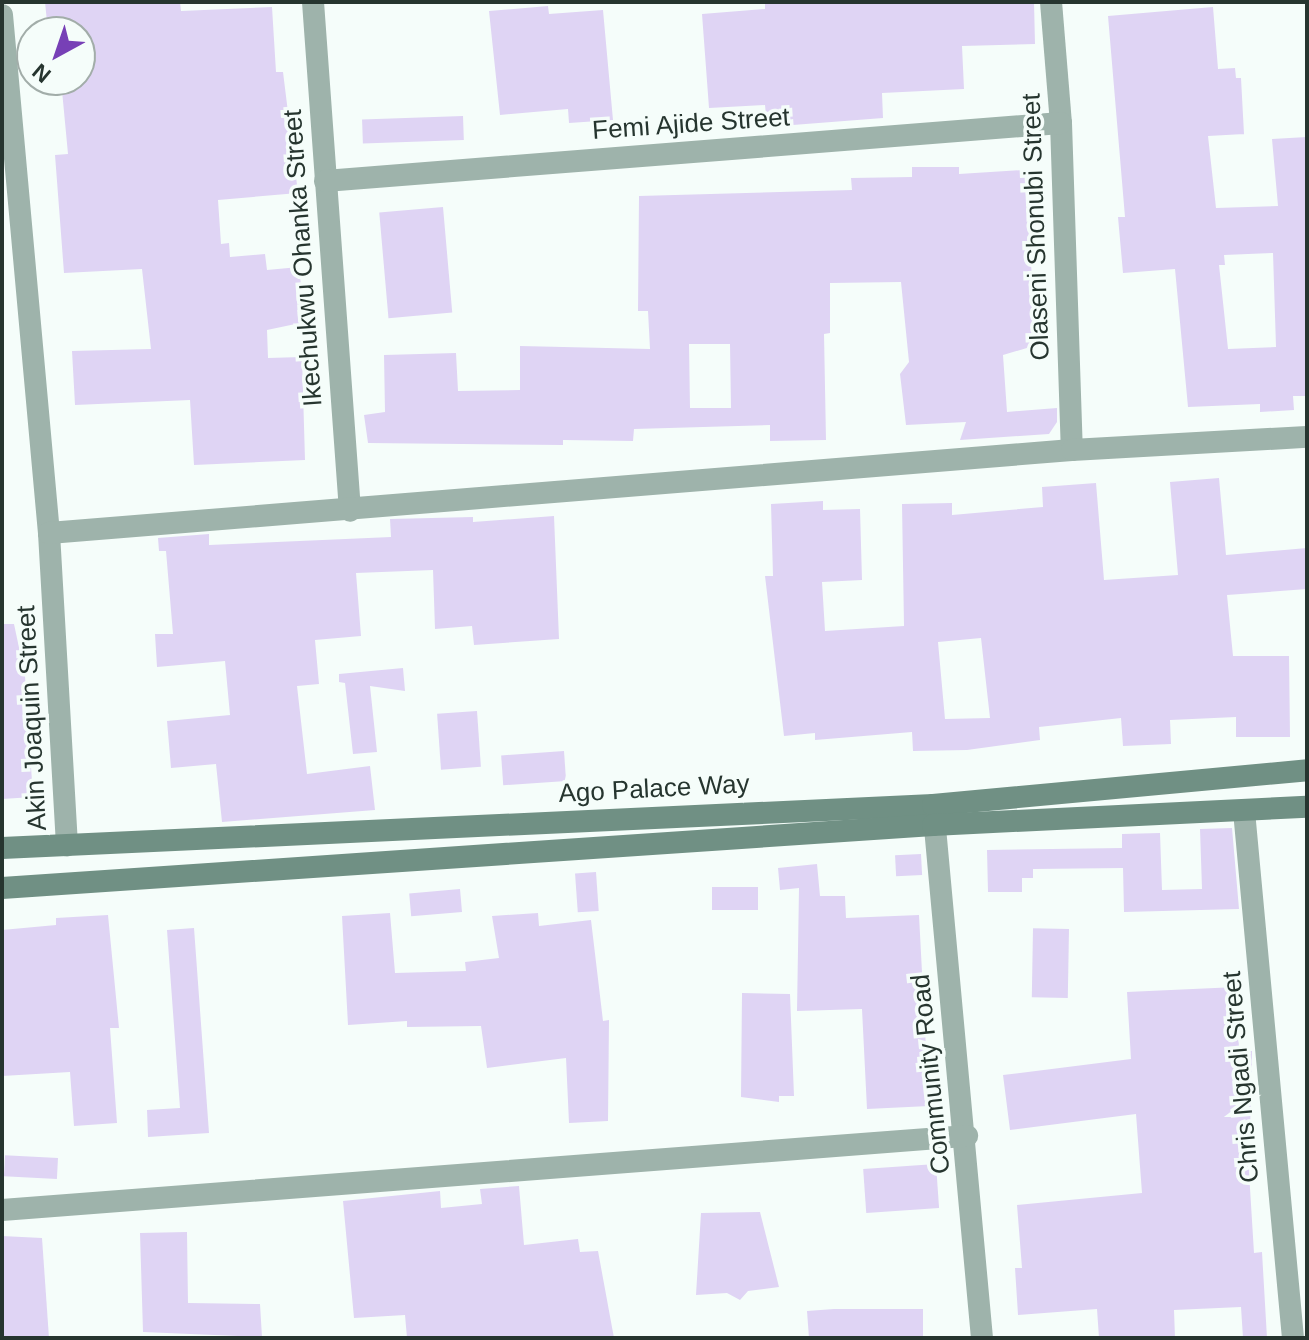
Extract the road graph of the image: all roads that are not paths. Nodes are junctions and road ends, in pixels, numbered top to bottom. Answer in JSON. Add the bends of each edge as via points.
{"nodes":[{"id":1,"x":313,"y":2,"type":"edge"},
{"id":2,"x":1051,"y":2,"type":"edge"},
{"id":3,"x":2,"y":17,"type":"edge"},
{"id":4,"x":1061,"y":123,"type":"junction"},
{"id":5,"x":325,"y":181,"type":"junction"},
{"id":6,"x":1307,"y":437,"type":"edge"},
{"id":7,"x":1072,"y":450,"type":"junction"},
{"id":8,"x":350,"y":511,"type":"junction"},
{"id":9,"x":49,"y":533,"type":"junction"},
{"id":10,"x":1307,"y":770,"type":"edge"},
{"id":11,"x":1307,"y":807,"type":"edge"},
{"id":12,"x":1244,"y":811,"type":"junction"},
{"id":13,"x":933,"y":815,"type":"junction"},
{"id":14,"x":67,"y":845,"type":"junction"},
{"id":15,"x":2,"y":848,"type":"edge"},
{"id":16,"x":2,"y":888,"type":"edge"},
{"id":17,"x":967,"y":1136,"type":"junction"},
{"id":18,"x":2,"y":1210,"type":"edge"},
{"id":19,"x":982,"y":1338,"type":"edge"},
{"id":20,"x":1293,"y":1338,"type":"edge"}],
"edges":[{"from":1,"to":5,"type":"street","name":"Ikechukwu Ohanka Street"},
{"from":2,"to":4,"type":"street","name":"Olaseni Shonubi Street"},
{"from":3,"to":9,"type":"street","name":"Akin Joaquin Street"},
{"from":4,"to":5,"type":"street","name":"Femi Ajide Street"},
{"from":4,"to":7,"type":"street","name":"Olaseni Shonubi Street"},
{"from":5,"to":8,"type":"street","name":"Ikechukwu Ohanka Street"},
{"from":6,"to":7,"type":"street"},
{"from":7,"to":8,"type":"street"},
{"from":8,"to":9,"type":"street"},
{"from":9,"to":14,"type":"street","name":"Akin Joaquin Street"},
{"from":10,"to":13,"type":"main road","name":"Ago Palace Way"},
{"from":11,"to":12,"type":"main road","name":"Ago Palace Way"},
{"from":12,"to":13,"type":"main road","name":"Ago Palace Way"},
{"from":12,"to":20,"type":"street","name":"Chris Ngadi Street"},
{"from":13,"to":14,"type":"main road","name":"Ago Palace Way"},
{"from":13,"to":16,"type":"main road","name":"Ago Palace Way"},
{"from":13,"to":17,"type":"street","name":"Community Road"},
{"from":14,"to":15,"type":"main road","name":"Ago Palace Way"},
{"from":17,"to":18,"type":"street"},
{"from":17,"to":19,"type":"street","name":"Community Road"}]}
